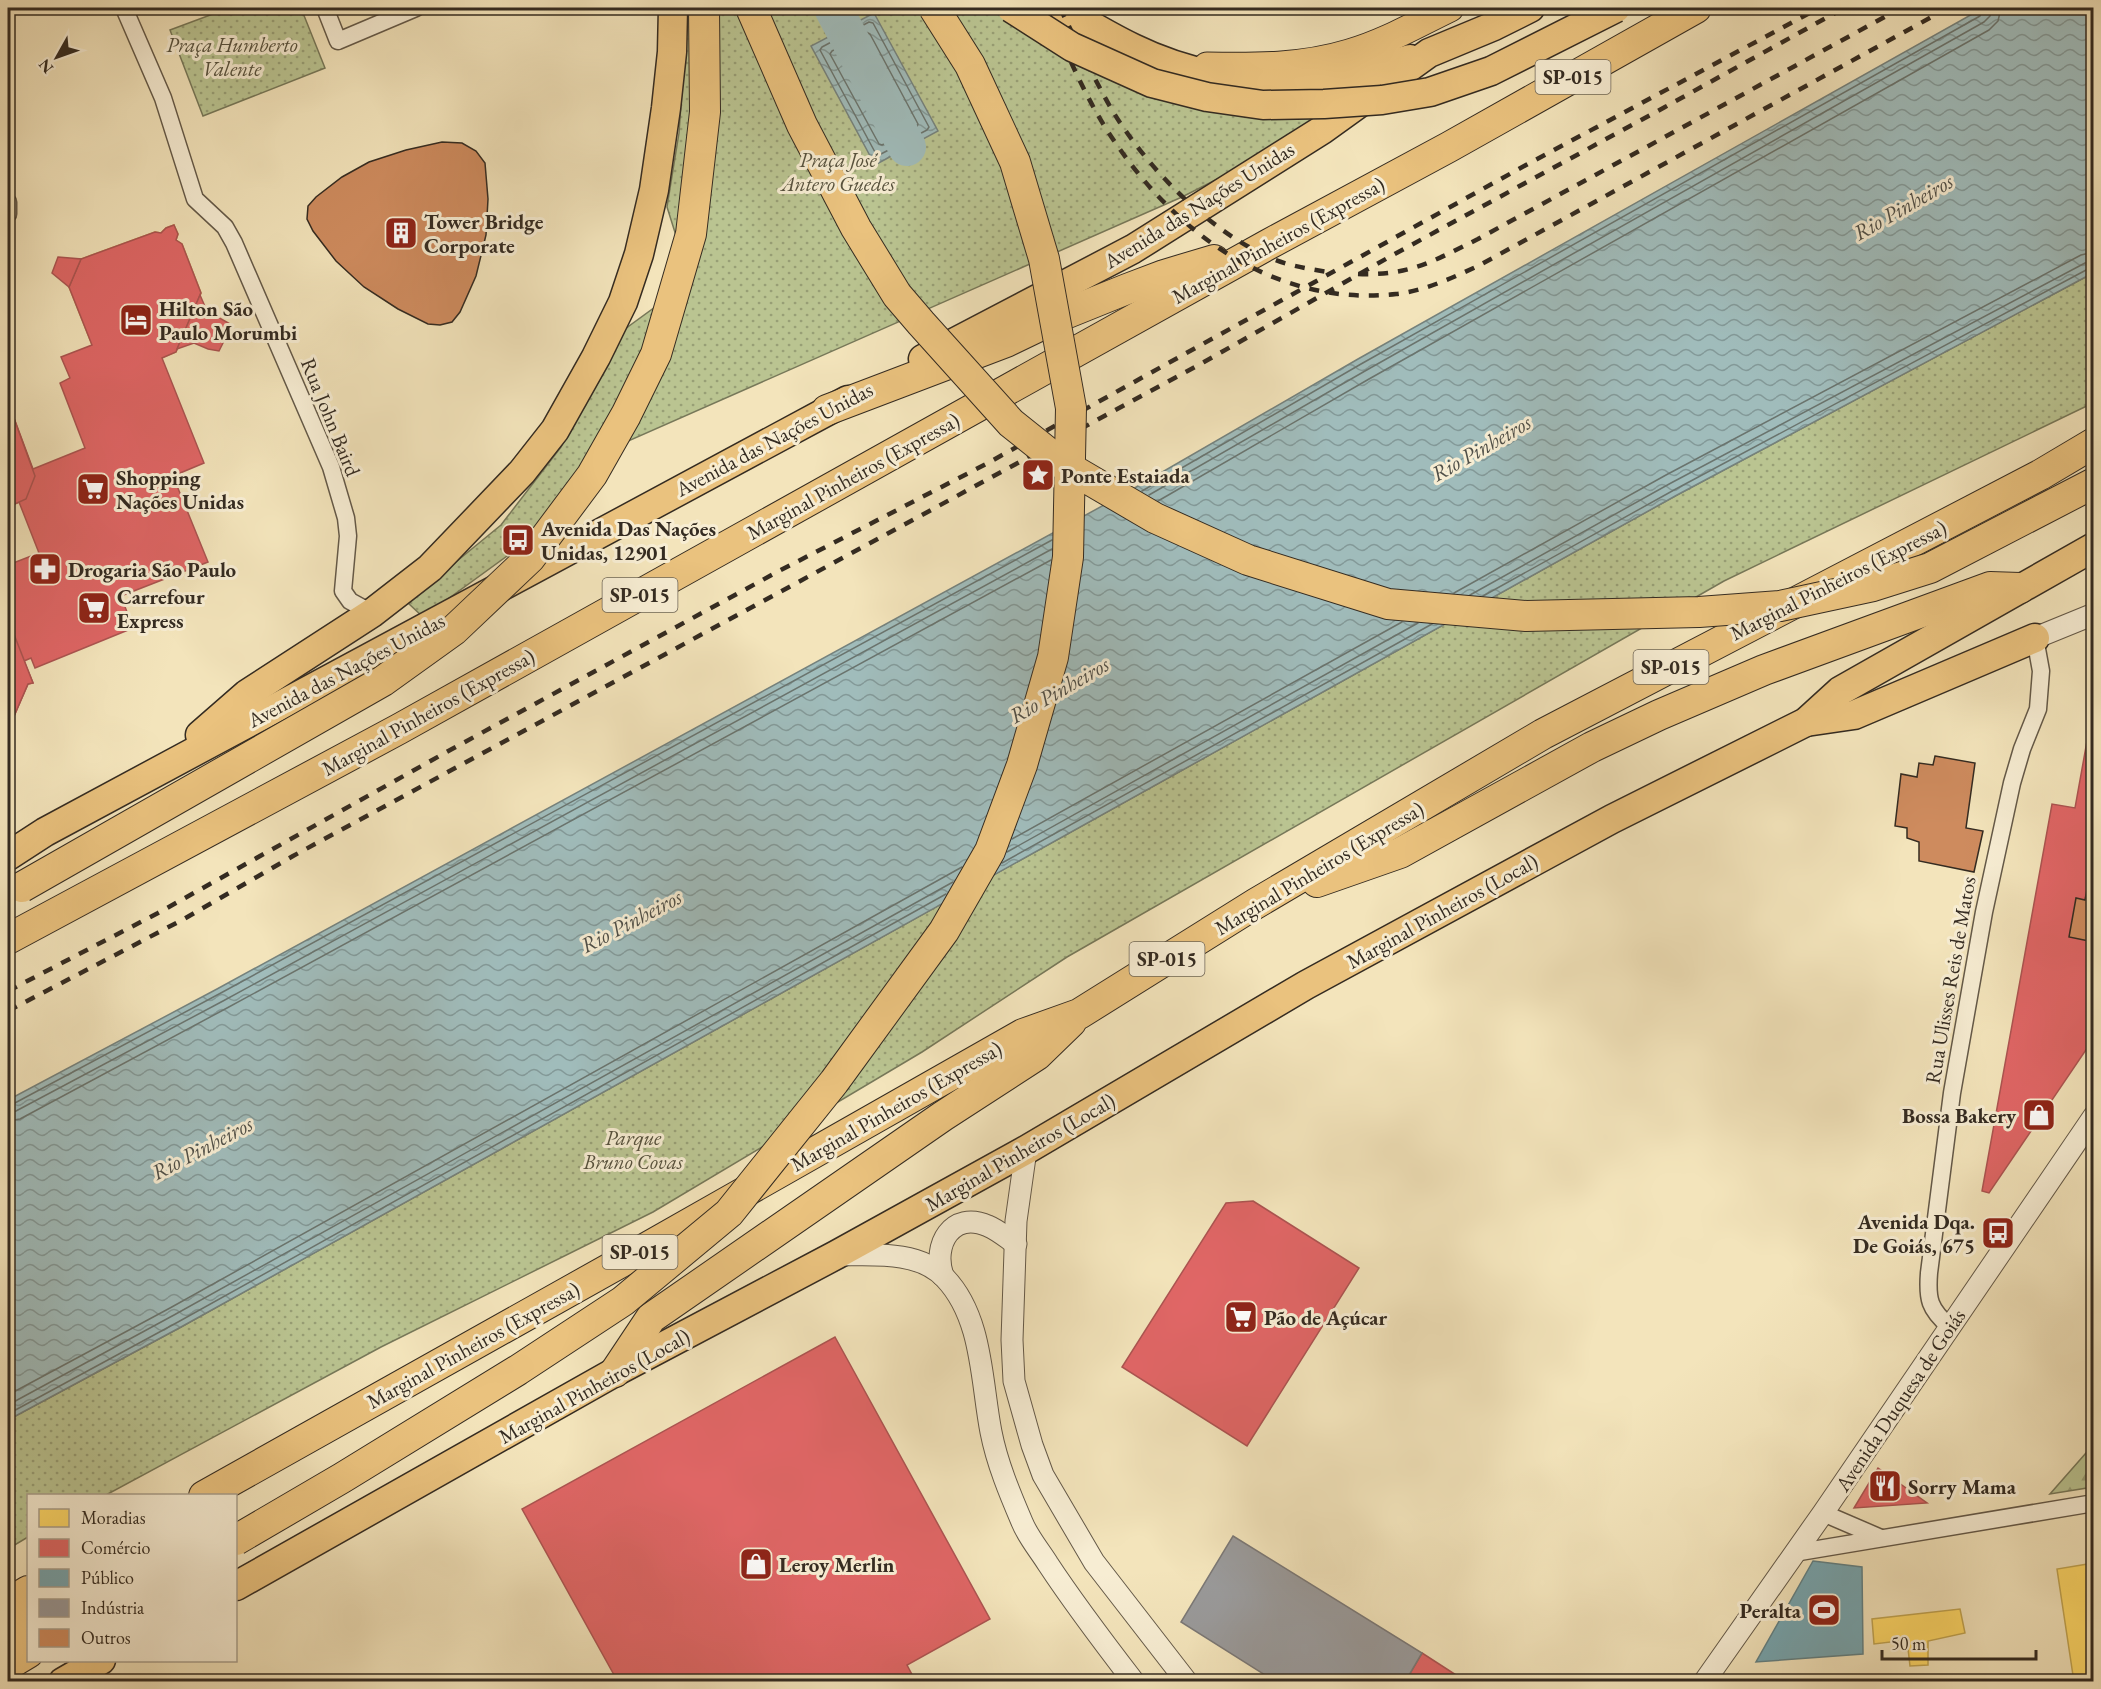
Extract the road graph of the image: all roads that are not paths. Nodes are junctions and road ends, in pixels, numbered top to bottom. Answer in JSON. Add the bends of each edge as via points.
{"nodes":[{"id":1,"x":124,"y":8,"type":"edge"},
{"id":2,"x":325,"y":8,"type":"edge"},
{"id":3,"x":416,"y":8,"type":"edge"},
{"id":4,"x":673,"y":8,"type":"edge"},
{"id":5,"x":704,"y":8,"type":"edge"},
{"id":6,"x":751,"y":8,"type":"edge"},
{"id":7,"x":934,"y":8,"type":"edge"},
{"id":8,"x":1011,"y":8,"type":"edge"},
{"id":9,"x":1061,"y":8,"type":"edge"},
{"id":10,"x":1450,"y":8,"type":"edge"},
{"id":11,"x":1530,"y":8,"type":"edge"},
{"id":12,"x":1616,"y":8,"type":"edge"},
{"id":13,"x":1696,"y":8,"type":"edge"},
{"id":14,"x":1430,"y":53,"type":"junction"},
{"id":15,"x":1175,"y":64,"type":"junction"},
{"id":16,"x":8,"y":202,"type":"edge"},
{"id":17,"x":8,"y":214,"type":"edge"},
{"id":18,"x":1269,"y":244,"type":"junction"},
{"id":19,"x":827,"y":410,"type":"junction"},
{"id":20,"x":2094,"y":443,"type":"edge"},
{"id":21,"x":2094,"y":483,"type":"edge"},
{"id":22,"x":2094,"y":547,"type":"edge"},
{"id":23,"x":2020,"y":588,"type":"junction"},
{"id":24,"x":372,"y":613,"type":"junction"},
{"id":25,"x":2094,"y":614,"type":"edge"},
{"id":26,"x":2035,"y":638,"type":"junction"},
{"id":27,"x":1806,"y":722,"type":"junction"},
{"id":28,"x":158,"y":771,"type":"junction"},
{"id":29,"x":8,"y":856,"type":"edge"},
{"id":30,"x":15,"y":891,"type":"edge"},
{"id":31,"x":1255,"y":904,"type":"junction"},
{"id":32,"x":8,"y":939,"type":"edge"},
{"id":33,"x":1079,"y":1014,"type":"junction"},
{"id":34,"x":2094,"y":1116,"type":"edge"},
{"id":35,"x":1026,"y":1150,"type":"junction"},
{"id":36,"x":1016,"y":1244,"type":"junction"},
{"id":37,"x":836,"y":1255,"type":"junction"},
{"id":38,"x":944,"y":1276,"type":"junction"},
{"id":39,"x":1950,"y":1327,"type":"junction"},
{"id":40,"x":615,"y":1372,"type":"junction"},
{"id":41,"x":208,"y":1494,"type":"edge"},
{"id":42,"x":2094,"y":1503,"type":"edge"},
{"id":43,"x":1823,"y":1513,"type":"junction"},
{"id":44,"x":1882,"y":1538,"type":"junction"},
{"id":45,"x":237,"y":1539,"type":"edge"},
{"id":46,"x":1794,"y":1553,"type":"junction"},
{"id":47,"x":237,"y":1585,"type":"edge"},
{"id":48,"x":27,"y":1593,"type":"edge"},
{"id":49,"x":8,"y":1603,"type":"edge"},
{"id":50,"x":27,"y":1623,"type":"edge"},
{"id":51,"x":8,"y":1633,"type":"edge"},
{"id":52,"x":27,"y":1654,"type":"edge"},
{"id":53,"x":98,"y":1662,"type":"edge"},
{"id":54,"x":8,"y":1665,"type":"edge"},
{"id":55,"x":63,"y":1682,"type":"edge"},
{"id":56,"x":1134,"y":1682,"type":"edge"},
{"id":57,"x":1186,"y":1682,"type":"edge"},
{"id":58,"x":1704,"y":1682,"type":"edge"}],
"edges":[{"from":1,"to":24,"type":"street","name":"Rua John Baird","via":[[163,98],[195,199],[225,227],[234,243],[331,467],[348,536],[343,591],[350,601]]},
{"from":2,"to":3,"type":"street","via":[[338,41]]},
{"from":4,"to":24,"type":"highway","via":[[670,74],[654,190],[639,254],[596,357],[555,430],[522,472],[429,568]]},
{"from":5,"to":30,"type":"highway","bridge":true,"via":[[705,112],[691,234],[656,354],[592,475],[530,558],[454,630],[383,681]]},
{"from":6,"to":21,"type":"highway","bridge":true,"via":[[802,125],[855,228],[897,294],[1011,423],[1061,463],[1155,518],[1248,560],[1388,604],[1526,616],[1780,606],[1872,586],[1930,568]]},
{"from":7,"to":45,"type":"highway","bridge":true,"via":[[970,65],[1015,162],[1044,259],[1071,408],[1068,557],[1053,657],[1022,765],[990,851],[944,931],[834,1082],[729,1213],[614,1307],[411,1436]]},
{"from":8,"to":12,"type":"highway","bridge":true,"via":[[1072,47],[1152,83],[1207,97],[1263,105],[1382,100],[1430,92],[1491,71]]},
{"from":9,"to":15,"type":"highway","via":[[1134,49]]},
{"from":10,"to":15,"type":"main road","via":[[1387,39],[1311,62],[1272,66]]},
{"from":11,"to":14,"type":"highway","name":"Avenida das Nações Unidas"},
{"from":13,"to":18,"type":"highway","name":"Marginal Pinheiros (Expressa)","number":"SP-015"},
{"from":14,"to":15,"type":"highway","via":[[1304,83],[1260,84]]},
{"from":14,"to":19,"type":"highway","name":"Avenida das Nações Unidas","via":[[1322,130],[1133,249]]},
{"from":16,"to":17,"type":"street"},
{"from":18,"to":19,"type":"highway","via":[[1164,275],[1006,342]]},
{"from":18,"to":32,"type":"highway","name":"Marginal Pinheiros (Expressa)","number":"SP-015","via":[[399,729]]},
{"from":19,"to":28,"type":"highway","name":"Avenida das Nações Unidas"},
{"from":20,"to":31,"type":"highway","name":"Marginal Pinheiros (Expressa)","number":"SP-015","via":[[2040,475],[1544,734]]},
{"from":22,"to":23,"type":"highway"},
{"from":23,"to":27,"type":"highway","via":[[1840,691]]},
{"from":23,"to":31,"type":"highway","via":[[1990,587],[1764,670],[1592,747],[1400,853]]},
{"from":24,"to":28,"type":"highway","via":[[248,694]]},
{"from":25,"to":26,"type":"street"},
{"from":26,"to":27,"type":"highway","via":[[1854,715]]},
{"from":26,"to":39,"type":"street","name":"Rua Ulisses Reis de Matos","via":[[2041,671],[2038,709],[2012,783],[1984,912],[1952,1093],[1930,1263],[1927,1293],[1932,1309]]},
{"from":27,"to":35,"type":"highway","name":"Marginal Pinheiros (Local)","via":[[1612,819],[1306,985]]},
{"from":28,"to":29,"type":"highway","name":"Avenida das Nações Unidas"},
{"from":31,"to":33,"type":"highway","name":"Marginal Pinheiros (Expressa)","number":"SP-015"},
{"from":33,"to":40,"type":"highway","via":[[1037,1055],[651,1318]]},
{"from":33,"to":41,"type":"highway","name":"Marginal Pinheiros (Expressa)","number":"SP-015","via":[[1023,1035]]},
{"from":34,"to":39,"type":"street","name":"Avenida Duquesa de Goiás"},
{"from":35,"to":36,"type":"street"},
{"from":35,"to":37,"type":"highway","name":"Marginal Pinheiros (Local)"},
{"from":36,"to":38,"type":"street","via":[[987,1225],[959,1224],[940,1246]]},
{"from":36,"to":57,"type":"street","via":[[1014,1381],[1043,1475],[1094,1562]]},
{"from":37,"to":38,"type":"street","via":[[909,1259]]},
{"from":37,"to":40,"type":"highway","name":"Marginal Pinheiros (Local)"},
{"from":38,"to":56,"type":"street","via":[[967,1313],[978,1350],[991,1433],[1023,1526],[1082,1615]]},
{"from":39,"to":43,"type":"street","name":"Avenida Duquesa de Goiás"},
{"from":40,"to":47,"type":"highway","name":"Marginal Pinheiros (Local)"},
{"from":42,"to":44,"type":"street"},
{"from":43,"to":44,"type":"street"},
{"from":43,"to":46,"type":"street","name":"Avenida Duquesa de Goiás"},
{"from":44,"to":46,"type":"street"},
{"from":46,"to":58,"type":"street","name":"Avenida Duquesa de Goiás"},
{"from":48,"to":49,"type":"highway"},
{"from":50,"to":51,"type":"highway"},
{"from":52,"to":54,"type":"highway"},
{"from":53,"to":55,"type":"highway"}]}
